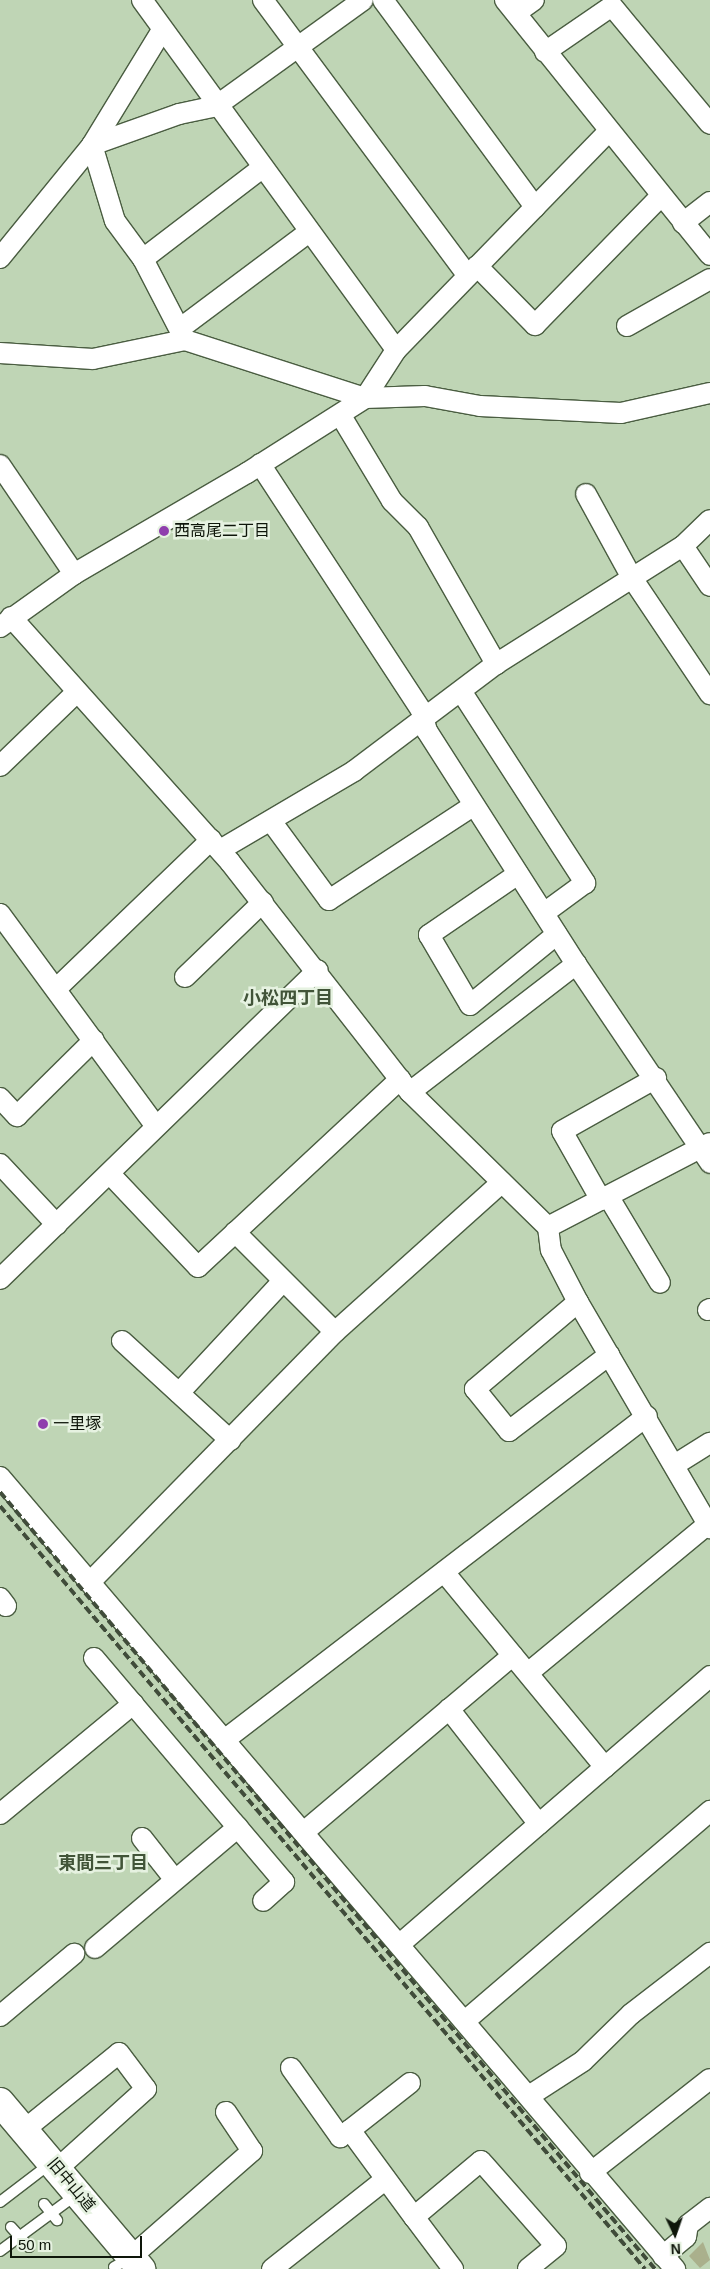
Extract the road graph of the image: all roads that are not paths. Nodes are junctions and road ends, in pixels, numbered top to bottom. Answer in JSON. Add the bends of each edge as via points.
{"nodes":[{"id":1,"x":142,"y":0,"type":"edge"},
{"id":2,"x":263,"y":0,"type":"edge"},
{"id":3,"x":363,"y":0,"type":"edge"},
{"id":4,"x":383,"y":0,"type":"edge"},
{"id":5,"x":534,"y":0,"type":"edge"},
{"id":6,"x":511,"y":7,"type":"edge"},
{"id":7,"x":161,"y":32,"type":"junction"},
{"id":8,"x":296,"y":47,"type":"junction"},
{"id":9,"x":545,"y":52,"type":"junction"},
{"id":10,"x":216,"y":106,"type":"junction"},
{"id":11,"x":710,"y":124,"type":"edge"},
{"id":12,"x":608,"y":132,"type":"junction"},
{"id":13,"x":92,"y":145,"type":"junction"},
{"id":14,"x":262,"y":168,"type":"junction"},
{"id":15,"x":661,"y":196,"type":"junction"},
{"id":16,"x":710,"y":202,"type":"edge"},
{"id":17,"x":535,"y":207,"type":"junction"},
{"id":18,"x":683,"y":223,"type":"junction"},
{"id":19,"x":309,"y":232,"type":"junction"},
{"id":20,"x":710,"y":255,"type":"edge"},
{"id":21,"x":0,"y":258,"type":"edge"},
{"id":22,"x":143,"y":259,"type":"junction"},
{"id":23,"x":472,"y":270,"type":"junction"},
{"id":24,"x":710,"y":279,"type":"edge"},
{"id":25,"x":627,"y":326,"type":"dead end"},
{"id":26,"x":183,"y":333,"type":"junction"},
{"id":27,"x":396,"y":350,"type":"junction"},
{"id":28,"x":0,"y":353,"type":"edge"},
{"id":29,"x":710,"y":393,"type":"edge"},
{"id":30,"x":365,"y":398,"type":"junction"},
{"id":31,"x":341,"y":416,"type":"junction"},
{"id":32,"x":260,"y":464,"type":"junction"},
{"id":33,"x":0,"y":465,"type":"edge"},
{"id":34,"x":586,"y":494,"type":"dead end"},
{"id":35,"x":710,"y":520,"type":"edge"},
{"id":36,"x":682,"y":546,"type":"junction"},
{"id":37,"x":74,"y":574,"type":"junction"},
{"id":38,"x":632,"y":578,"type":"junction"},
{"id":39,"x":710,"y":586,"type":"edge"},
{"id":40,"x":6,"y":622,"type":"edge"},
{"id":41,"x":496,"y":664,"type":"junction"},
{"id":42,"x":461,"y":691,"type":"junction"},
{"id":43,"x":77,"y":692,"type":"junction"},
{"id":44,"x":710,"y":694,"type":"edge"},
{"id":45,"x":424,"y":720,"type":"junction"},
{"id":46,"x":0,"y":766,"type":"edge"},
{"id":47,"x":474,"y":805,"type":"junction"},
{"id":48,"x":271,"y":821,"type":"junction"},
{"id":49,"x":215,"y":845,"type":"junction"},
{"id":50,"x":518,"y":874,"type":"junction"},
{"id":51,"x":263,"y":902,"type":"junction"},
{"id":52,"x":544,"y":913,"type":"junction"},
{"id":53,"x":0,"y":914,"type":"edge"},
{"id":54,"x":557,"y":934,"type":"junction"},
{"id":55,"x":576,"y":964,"type":"junction"},
{"id":56,"x":318,"y":970,"type":"junction"},
{"id":57,"x":185,"y":977,"type":"dead end"},
{"id":58,"x":56,"y":988,"type":"junction"},
{"id":59,"x":94,"y":1040,"type":"junction"},
{"id":60,"x":656,"y":1078,"type":"junction"},
{"id":61,"x":405,"y":1085,"type":"junction"},
{"id":62,"x":0,"y":1098,"type":"edge"},
{"id":63,"x":156,"y":1126,"type":"junction"},
{"id":64,"x":707,"y":1151,"type":"edge"},
{"id":65,"x":0,"y":1164,"type":"edge"},
{"id":66,"x":110,"y":1174,"type":"junction"},
{"id":67,"x":502,"y":1182,"type":"junction"},
{"id":68,"x":604,"y":1198,"type":"junction"},
{"id":69,"x":58,"y":1225,"type":"junction"},
{"id":70,"x":548,"y":1227,"type":"junction"},
{"id":71,"x":235,"y":1232,"type":"junction"},
{"id":72,"x":0,"y":1279,"type":"edge"},
{"id":73,"x":283,"y":1281,"type":"junction"},
{"id":74,"x":660,"y":1283,"type":"dead end"},
{"id":75,"x":578,"y":1302,"type":"junction"},
{"id":76,"x":335,"y":1332,"type":"junction"},
{"id":77,"x":122,"y":1341,"type":"dead end"},
{"id":78,"x":609,"y":1355,"type":"junction"},
{"id":79,"x":179,"y":1393,"type":"junction"},
{"id":80,"x":647,"y":1416,"type":"junction"},
{"id":81,"x":230,"y":1440,"type":"junction"},
{"id":82,"x":710,"y":1443,"type":"edge"},
{"id":83,"x":676,"y":1464,"type":"junction"},
{"id":84,"x":0,"y":1477,"type":"edge"},
{"id":85,"x":704,"y":1502,"type":"edge"},
{"id":86,"x":709,"y":1526,"type":"edge"},
{"id":87,"x":444,"y":1572,"type":"junction"},
{"id":88,"x":90,"y":1581,"type":"junction"},
{"id":89,"x":513,"y":1655,"type":"junction"},
{"id":90,"x":94,"y":1658,"type":"dead end"},
{"id":91,"x":528,"y":1673,"type":"junction"},
{"id":92,"x":710,"y":1676,"type":"edge"},
{"id":93,"x":133,"y":1704,"type":"junction"},
{"id":94,"x":449,"y":1709,"type":"junction"},
{"id":95,"x":227,"y":1738,"type":"junction"},
{"id":96,"x":605,"y":1767,"type":"junction"},
{"id":97,"x":710,"y":1811,"type":"edge"},
{"id":98,"x":0,"y":1814,"type":"edge"},
{"id":99,"x":539,"y":1824,"type":"junction"},
{"id":100,"x":238,"y":1827,"type":"junction"},
{"id":101,"x":305,"y":1831,"type":"junction"},
{"id":102,"x":142,"y":1838,"type":"dead end"},
{"id":103,"x":175,"y":1880,"type":"junction"},
{"id":104,"x":263,"y":1901,"type":"dead end"},
{"id":105,"x":400,"y":1944,"type":"junction"},
{"id":106,"x":95,"y":1948,"type":"dead end"},
{"id":107,"x":710,"y":1953,"type":"edge"},
{"id":108,"x":74,"y":1954,"type":"dead end"},
{"id":109,"x":0,"y":2016,"type":"edge"},
{"id":110,"x":466,"y":2021,"type":"junction"},
{"id":111,"x":292,"y":2068,"type":"dead end"},
{"id":112,"x":710,"y":2079,"type":"edge"},
{"id":113,"x":410,"y":2083,"type":"dead end"},
{"id":114,"x":529,"y":2096,"type":"junction"},
{"id":115,"x":0,"y":2102,"type":"edge"},
{"id":116,"x":226,"y":2112,"type":"dead end"},
{"id":117,"x":24,"y":2130,"type":"junction"},
{"id":118,"x":350,"y":2130,"type":"junction"},
{"id":119,"x":54,"y":2166,"type":"junction"},
{"id":120,"x":590,"y":2173,"type":"junction"},
{"id":121,"x":386,"y":2179,"type":"junction"},
{"id":122,"x":78,"y":2193,"type":"junction"},
{"id":123,"x":0,"y":2202,"type":"edge"},
{"id":124,"x":44,"y":2204,"type":"dead end"},
{"id":125,"x":710,"y":2208,"type":"edge"},
{"id":126,"x":54,"y":2217,"type":"junction"},
{"id":127,"x":414,"y":2217,"type":"junction"},
{"id":128,"x":10,"y":2227,"type":"dead end"},
{"id":129,"x":19,"y":2236,"type":"junction"},
{"id":130,"x":29,"y":2247,"type":"dead end"},
{"id":131,"x":0,"y":2251,"type":"edge"},
{"id":132,"x":669,"y":2262,"type":"edge"},
{"id":133,"x":129,"y":2264,"type":"edge"},
{"id":134,"x":272,"y":2269,"type":"edge"},
{"id":135,"x":454,"y":2269,"type":"edge"},
{"id":136,"x":528,"y":2269,"type":"edge"}],
"edges":[{"from":1,"to":7,"type":"street"},
{"from":2,"to":8,"type":"street"},
{"from":3,"to":8,"type":"street"},
{"from":4,"to":17,"type":"street"},
{"from":5,"to":6,"type":"street"},
{"from":6,"to":9,"type":"street"},
{"from":7,"to":10,"type":"street"},
{"from":7,"to":13,"type":"street"},
{"from":8,"to":10,"type":"street"},
{"from":8,"to":23,"type":"street"},
{"from":9,"to":11,"type":"street","via":[[612,6]]},
{"from":9,"to":12,"type":"street"},
{"from":10,"to":13,"type":"street","via":[[179,114]]},
{"from":10,"to":14,"type":"street"},
{"from":12,"to":15,"type":"street"},
{"from":12,"to":17,"type":"street"},
{"from":13,"to":21,"type":"street"},
{"from":13,"to":22,"type":"street","via":[[115,221]]},
{"from":14,"to":19,"type":"street"},
{"from":14,"to":22,"type":"street"},
{"from":15,"to":18,"type":"street"},
{"from":15,"to":23,"type":"street","via":[[536,325]]},
{"from":16,"to":18,"type":"street"},
{"from":17,"to":23,"type":"street"},
{"from":18,"to":20,"type":"street"},
{"from":19,"to":26,"type":"street"},
{"from":19,"to":27,"type":"street"},
{"from":22,"to":26,"type":"street"},
{"from":23,"to":27,"type":"street"},
{"from":24,"to":25,"type":"street"},
{"from":26,"to":28,"type":"street","via":[[93,359]]},
{"from":26,"to":30,"type":"street"},
{"from":27,"to":30,"type":"street"},
{"from":29,"to":30,"type":"street","via":[[621,413],[480,406],[425,396]]},
{"from":30,"to":31,"type":"street"},
{"from":31,"to":32,"type":"street"},
{"from":31,"to":41,"type":"street","via":[[392,501],[418,527]]},
{"from":32,"to":37,"type":"street"},
{"from":32,"to":45,"type":"street"},
{"from":33,"to":37,"type":"street"},
{"from":34,"to":38,"type":"street"},
{"from":35,"to":36,"type":"street"},
{"from":36,"to":38,"type":"street"},
{"from":36,"to":39,"type":"street"},
{"from":37,"to":40,"type":"street"},
{"from":38,"to":41,"type":"street"},
{"from":38,"to":44,"type":"street"},
{"from":40,"to":43,"type":"street"},
{"from":41,"to":42,"type":"street"},
{"from":42,"to":45,"type":"street"},
{"from":42,"to":52,"type":"street","via":[[585,883]]},
{"from":43,"to":46,"type":"street"},
{"from":43,"to":49,"type":"street"},
{"from":45,"to":47,"type":"street"},
{"from":45,"to":48,"type":"street"},
{"from":47,"to":48,"type":"street","via":[[329,900]]},
{"from":47,"to":50,"type":"street"},
{"from":48,"to":49,"type":"street"},
{"from":49,"to":51,"type":"street"},
{"from":49,"to":58,"type":"street"},
{"from":50,"to":52,"type":"street"},
{"from":50,"to":54,"type":"street","via":[[429,935],[470,1005]]},
{"from":51,"to":56,"type":"street"},
{"from":51,"to":57,"type":"street"},
{"from":52,"to":54,"type":"street"},
{"from":53,"to":58,"type":"street"},
{"from":54,"to":55,"type":"street"},
{"from":55,"to":60,"type":"street"},
{"from":55,"to":61,"type":"street"},
{"from":56,"to":61,"type":"street"},
{"from":56,"to":63,"type":"street"},
{"from":58,"to":59,"type":"street"},
{"from":59,"to":62,"type":"street","via":[[17,1116]]},
{"from":59,"to":63,"type":"street"},
{"from":60,"to":64,"type":"street"},
{"from":60,"to":68,"type":"street","via":[[562,1132]]},
{"from":61,"to":67,"type":"street"},
{"from":61,"to":71,"type":"street"},
{"from":63,"to":66,"type":"street"},
{"from":64,"to":68,"type":"street"},
{"from":65,"to":69,"type":"street"},
{"from":66,"to":69,"type":"street"},
{"from":66,"to":71,"type":"street","via":[[198,1266]]},
{"from":67,"to":70,"type":"street"},
{"from":67,"to":76,"type":"street"},
{"from":68,"to":70,"type":"street"},
{"from":68,"to":74,"type":"street"},
{"from":69,"to":72,"type":"street"},
{"from":70,"to":75,"type":"street","via":[[551,1250]]},
{"from":71,"to":73,"type":"street"},
{"from":73,"to":76,"type":"street"},
{"from":73,"to":79,"type":"street"},
{"from":75,"to":78,"type":"street"},
{"from":75,"to":78,"type":"street","via":[[475,1389],[509,1431]]},
{"from":76,"to":81,"type":"street"},
{"from":77,"to":79,"type":"street"},
{"from":78,"to":80,"type":"street"},
{"from":79,"to":81,"type":"street"},
{"from":80,"to":83,"type":"street"},
{"from":80,"to":87,"type":"street"},
{"from":81,"to":88,"type":"street"},
{"from":82,"to":83,"type":"street"},
{"from":83,"to":85,"type":"street"},
{"from":84,"to":88,"type":"street"},
{"from":85,"to":86,"type":"street"},
{"from":86,"to":91,"type":"street"},
{"from":87,"to":89,"type":"street"},
{"from":87,"to":95,"type":"street"},
{"from":88,"to":95,"type":"street"},
{"from":89,"to":91,"type":"street"},
{"from":89,"to":94,"type":"street"},
{"from":90,"to":93,"type":"street"},
{"from":91,"to":96,"type":"street"},
{"from":92,"to":96,"type":"street"},
{"from":93,"to":98,"type":"street"},
{"from":93,"to":100,"type":"street"},
{"from":94,"to":99,"type":"street"},
{"from":94,"to":101,"type":"street"},
{"from":95,"to":101,"type":"street"},
{"from":96,"to":99,"type":"street"},
{"from":97,"to":110,"type":"street"},
{"from":99,"to":105,"type":"street"},
{"from":100,"to":103,"type":"street"},
{"from":100,"to":104,"type":"street","via":[[284,1882]]},
{"from":101,"to":105,"type":"street"},
{"from":102,"to":103,"type":"street"},
{"from":103,"to":106,"type":"street"},
{"from":105,"to":110,"type":"street"},
{"from":107,"to":114,"type":"street","via":[[630,2014],[583,2061]]},
{"from":108,"to":109,"type":"street"},
{"from":110,"to":114,"type":"street"},
{"from":111,"to":118,"type":"street","via":[[340,2137]]},
{"from":112,"to":120,"type":"street"},
{"from":113,"to":118,"type":"street"},
{"from":114,"to":120,"type":"street"},
{"from":115,"to":117,"type":"main road","name":"旧中山道"},
{"from":116,"to":133,"type":"street","via":[[252,2151]]},
{"from":117,"to":119,"type":"main road","name":"旧中山道"},
{"from":117,"to":119,"type":"street","via":[[119,2053],[146,2089]]},
{"from":118,"to":121,"type":"street"},
{"from":119,"to":122,"type":"main road","name":"旧中山道"},
{"from":119,"to":123,"type":"lane"},
{"from":120,"to":132,"type":"street"},
{"from":121,"to":127,"type":"street"},
{"from":121,"to":134,"type":"street"},
{"from":122,"to":126,"type":"lane"},
{"from":122,"to":133,"type":"main road","name":"旧中山道"},
{"from":124,"to":126,"type":"lane"},
{"from":125,"to":132,"type":"street"},
{"from":126,"to":129,"type":"lane"},
{"from":127,"to":135,"type":"street"},
{"from":127,"to":136,"type":"street","via":[[482,2161],[556,2246]]},
{"from":128,"to":129,"type":"lane"},
{"from":129,"to":130,"type":"lane"},
{"from":129,"to":131,"type":"lane"}]}
